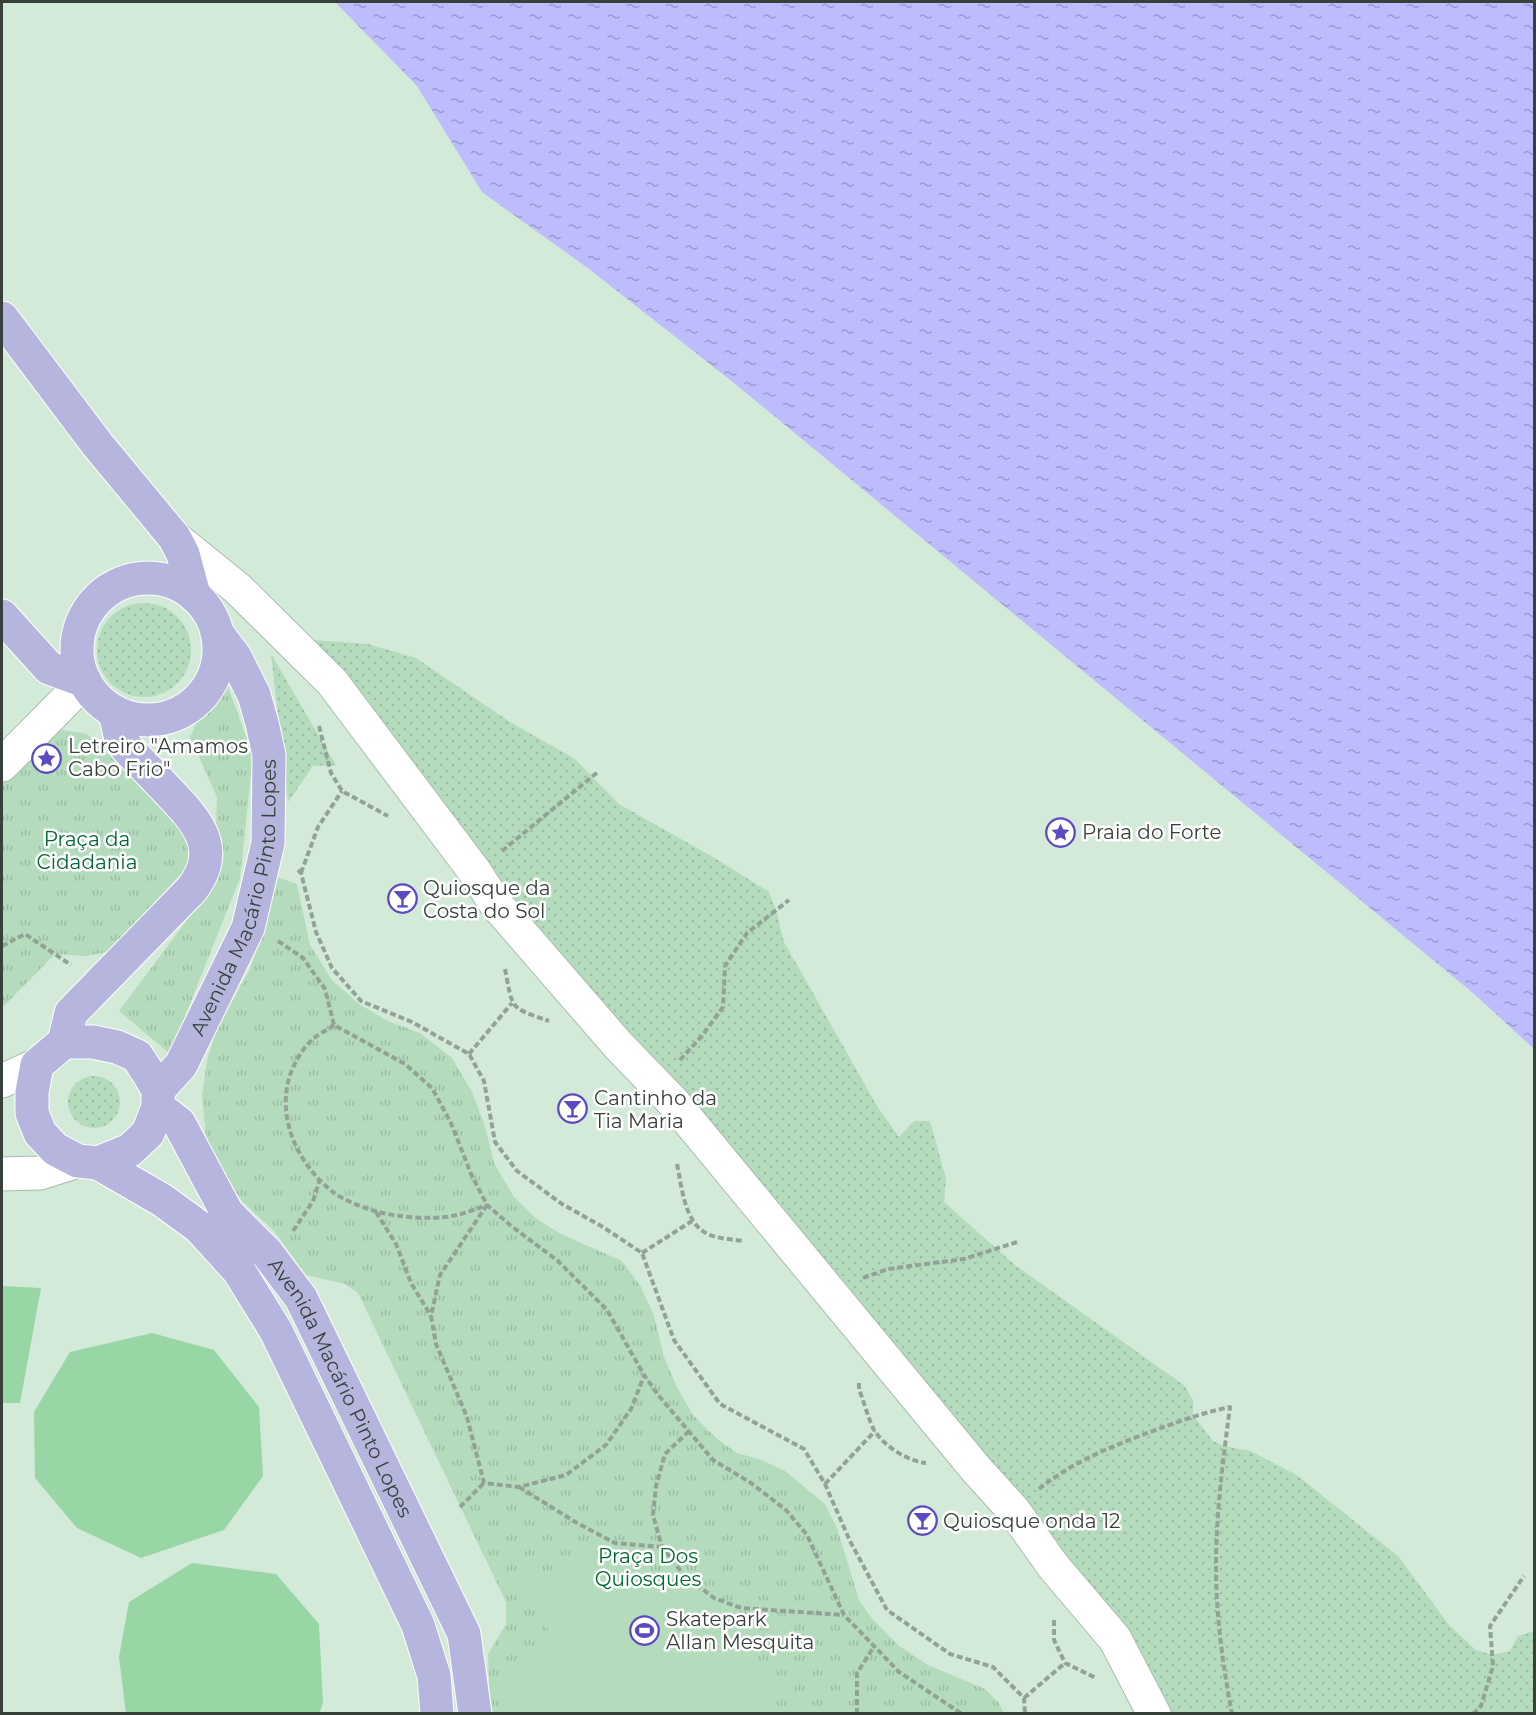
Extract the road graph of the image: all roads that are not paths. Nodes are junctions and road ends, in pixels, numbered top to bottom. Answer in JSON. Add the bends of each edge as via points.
{"nodes":[{"id":1,"x":2,"y":318,"type":"edge"},
{"id":2,"x":174,"y":537,"type":"junction"},
{"id":3,"x":194,"y":595,"type":"junction"},
{"id":4,"x":2,"y":616,"type":"edge"},
{"id":5,"x":217,"y":633,"type":"junction"},
{"id":6,"x":85,"y":681,"type":"junction"},
{"id":7,"x":115,"y":712,"type":"junction"},
{"id":8,"x":2,"y":765,"type":"edge"},
{"id":9,"x":64,"y":1042,"type":"junction"},
{"id":10,"x":38,"y":1065,"type":"junction"},
{"id":11,"x":2,"y":1081,"type":"edge"},
{"id":12,"x":158,"y":1098,"type":"junction"},
{"id":13,"x":88,"y":1162,"type":"junction"},
{"id":14,"x":2,"y":1174,"type":"edge"},
{"id":15,"x":437,"y":1713,"type":"edge"},
{"id":16,"x":475,"y":1713,"type":"edge"},
{"id":17,"x":1154,"y":1713,"type":"edge"}],
"edges":[{"from":1,"to":2,"type":"main road"},
{"from":2,"to":3,"type":"main road"},
{"from":2,"to":17,"type":"street","via":[[242,592],[332,682],[495,903],[656,1083],[1014,1511],[1053,1566],[1115,1639]]},
{"from":3,"to":5,"type":"main road","via":[[209,612]]},
{"from":3,"to":6,"type":"main road","via":[[176,583],[155,578],[133,579],[96,600],[84,618],[78,638],[78,660]]},
{"from":4,"to":6,"type":"main road","via":[[49,668]]},
{"from":5,"to":7,"type":"main road","via":[[219,656],[213,678],[200,698],[182,712],[160,720],[137,719]]},
{"from":5,"to":12,"type":"main road","name":"Avenida Macário Pinto Lopes","via":[[235,657],[254,695],[262,723],[269,755],[268,843],[248,928],[181,1065]]},
{"from":6,"to":7,"type":"main road","via":[[97,698]]},
{"from":6,"to":8,"type":"street"},
{"from":7,"to":9,"type":"main road","name":"Avenida Macário Pinto Lopes","via":[[126,747],[194,818],[204,837],[207,857],[192,889],[71,1013]]},
{"from":9,"to":10,"type":"main road"},
{"from":9,"to":12,"type":"main road","name":"Avenida Macário Pinto Lopes","via":[[93,1042],[137,1056]]},
{"from":10,"to":11,"type":"street"},
{"from":10,"to":13,"type":"main road","name":"Avenida Macário Pinto Lopes","via":[[32,1113],[40,1133],[56,1149]]},
{"from":12,"to":13,"type":"main road","via":[[148,1133],[130,1150]]},
{"from":12,"to":16,"type":"main road","name":"Avenida Macário Pinto Lopes","via":[[179,1123],[227,1213],[267,1253],[301,1298],[464,1634]]},
{"from":13,"to":14,"type":"street","via":[[40,1173]]},
{"from":13,"to":15,"type":"main road","name":"Avenida Macário Pinto Lopes","via":[[162,1200],[199,1227],[239,1271],[276,1331],[418,1625],[434,1676]]}]}
